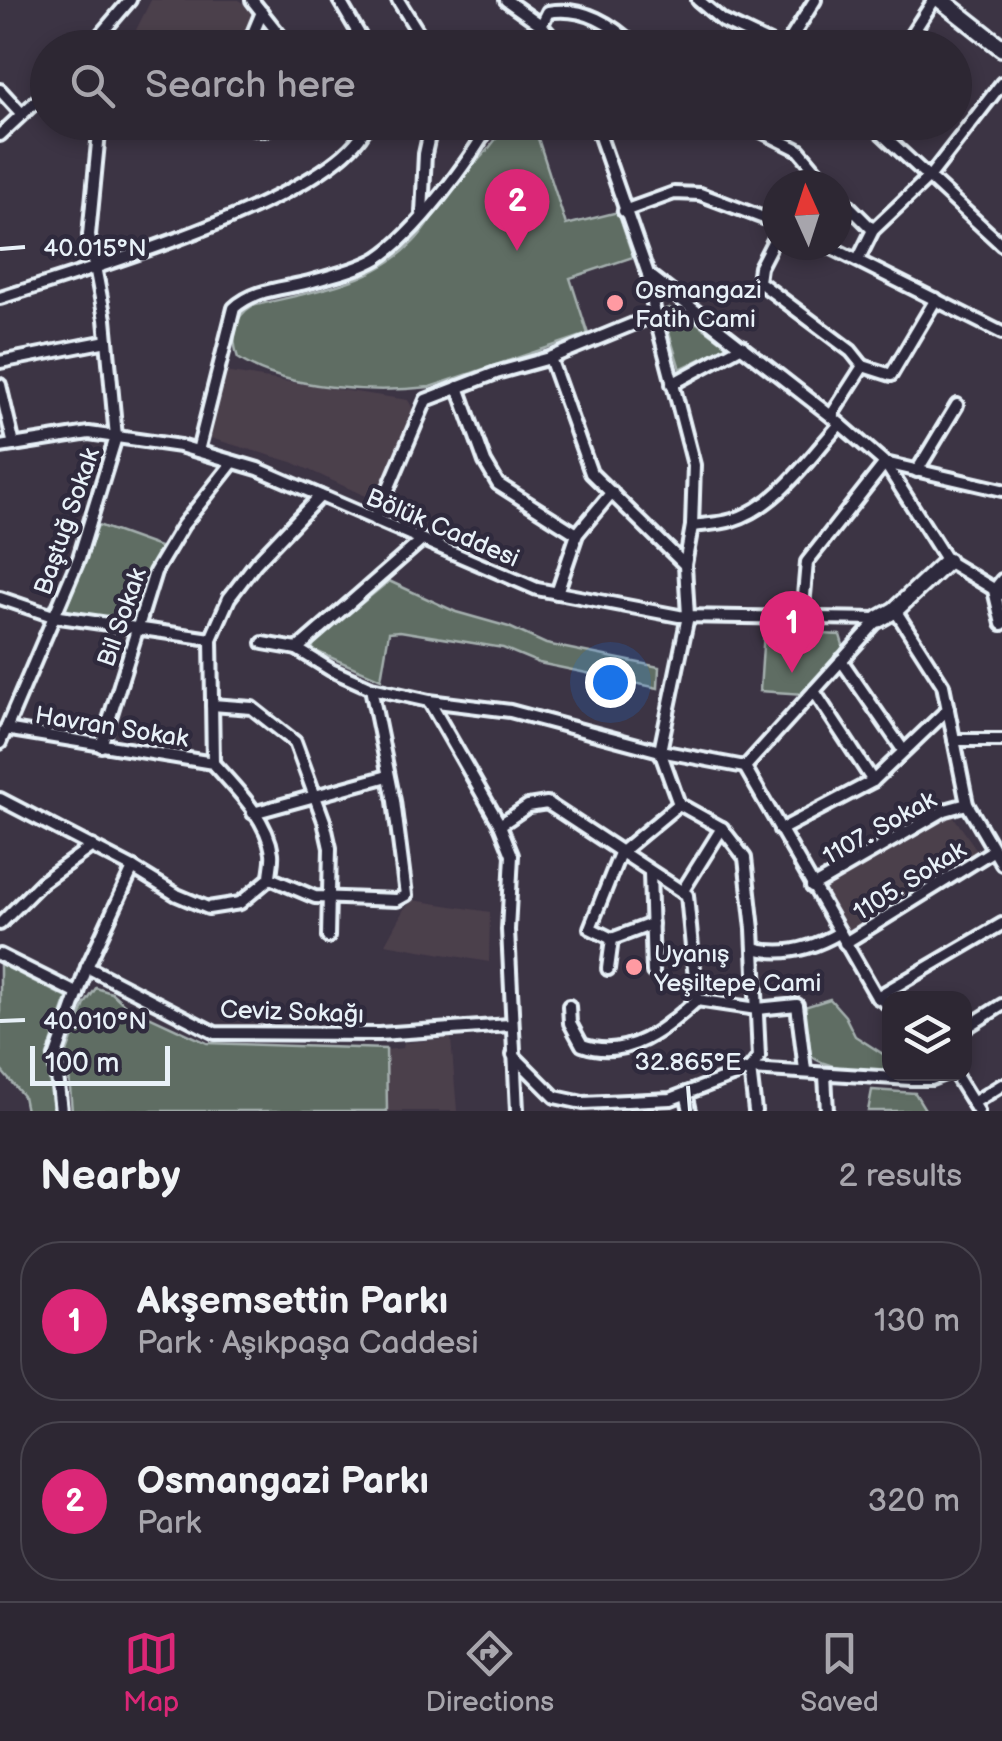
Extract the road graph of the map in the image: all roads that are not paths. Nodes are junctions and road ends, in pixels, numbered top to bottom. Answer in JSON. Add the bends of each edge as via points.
{"nodes":[{"id":1,"x":130,"y":0,"type":"edge"},
{"id":2,"x":252,"y":0,"type":"edge"},
{"id":3,"x":338,"y":0,"type":"edge"},
{"id":4,"x":398,"y":0,"type":"edge"},
{"id":5,"x":506,"y":0,"type":"edge"},
{"id":6,"x":698,"y":0,"type":"edge"},
{"id":7,"x":815,"y":0,"type":"edge"},
{"id":8,"x":938,"y":0,"type":"edge"},
{"id":9,"x":570,"y":4,"type":"edge"},
{"id":10,"x":262,"y":12,"type":"junction"},
{"id":11,"x":541,"y":26,"type":"junction"},
{"id":12,"x":107,"y":30,"type":"edge"},
{"id":13,"x":254,"y":30,"type":"edge"},
{"id":14,"x":276,"y":30,"type":"edge"},
{"id":15,"x":356,"y":30,"type":"edge"},
{"id":16,"x":417,"y":30,"type":"edge"},
{"id":17,"x":539,"y":30,"type":"edge"},
{"id":18,"x":545,"y":30,"type":"edge"},
{"id":19,"x":618,"y":30,"type":"edge"},
{"id":20,"x":743,"y":30,"type":"edge"},
{"id":21,"x":794,"y":30,"type":"edge"},
{"id":22,"x":916,"y":30,"type":"edge"},
{"id":23,"x":1002,"y":48,"type":"edge"},
{"id":24,"x":1002,"y":83,"type":"edge"},
{"id":25,"x":0,"y":90,"type":"edge"},
{"id":26,"x":30,"y":107,"type":"edge"},
{"id":27,"x":22,"y":114,"type":"junction"},
{"id":28,"x":972,"y":122,"type":"edge"},
{"id":29,"x":0,"y":136,"type":"edge"},
{"id":30,"x":98,"y":140,"type":"edge"},
{"id":31,"x":359,"y":140,"type":"edge"},
{"id":32,"x":428,"y":140,"type":"edge"},
{"id":33,"x":481,"y":140,"type":"edge"},
{"id":34,"x":602,"y":140,"type":"edge"},
{"id":35,"x":779,"y":140,"type":"edge"},
{"id":36,"x":889,"y":140,"type":"edge"},
{"id":37,"x":958,"y":140,"type":"edge"},
{"id":38,"x":816,"y":170,"type":"edge"},
{"id":39,"x":930,"y":176,"type":"junction"},
{"id":40,"x":852,"y":209,"type":"edge"},
{"id":41,"x":624,"y":211,"type":"junction"},
{"id":42,"x":422,"y":214,"type":"junction"},
{"id":43,"x":762,"y":217,"type":"edge"},
{"id":44,"x":873,"y":230,"type":"junction"},
{"id":45,"x":1002,"y":244,"type":"edge"},
{"id":46,"x":852,"y":257,"type":"edge"},
{"id":47,"x":764,"y":260,"type":"edge"},
{"id":48,"x":858,"y":260,"type":"junction"},
{"id":49,"x":95,"y":268,"type":"junction"},
{"id":50,"x":648,"y":274,"type":"junction"},
{"id":51,"x":0,"y":298,"type":"edge"},
{"id":52,"x":936,"y":299,"type":"junction"},
{"id":53,"x":654,"y":316,"type":"junction"},
{"id":54,"x":1002,"y":334,"type":"edge"},
{"id":55,"x":107,"y":341,"type":"junction"},
{"id":56,"x":742,"y":346,"type":"junction"},
{"id":57,"x":550,"y":358,"type":"junction"},
{"id":58,"x":0,"y":362,"type":"edge"},
{"id":59,"x":863,"y":366,"type":"junction"},
{"id":60,"x":672,"y":384,"type":"junction"},
{"id":61,"x":0,"y":385,"type":"edge"},
{"id":62,"x":458,"y":387,"type":"junction"},
{"id":63,"x":957,"y":405,"type":"dead end"},
{"id":64,"x":835,"y":420,"type":"junction"},
{"id":65,"x":116,"y":436,"type":"junction"},
{"id":66,"x":14,"y":445,"type":"junction"},
{"id":67,"x":0,"y":447,"type":"edge"},
{"id":68,"x":198,"y":451,"type":"junction"},
{"id":69,"x":233,"y":462,"type":"junction"},
{"id":70,"x":885,"y":463,"type":"junction"},
{"id":71,"x":916,"y":471,"type":"junction"},
{"id":72,"x":1002,"y":490,"type":"edge"},
{"id":73,"x":612,"y":492,"type":"junction"},
{"id":74,"x":320,"y":496,"type":"junction"},
{"id":75,"x":374,"y":520,"type":"junction"},
{"id":76,"x":692,"y":526,"type":"junction"},
{"id":77,"x":577,"y":534,"type":"junction"},
{"id":78,"x":422,"y":540,"type":"junction"},
{"id":79,"x":947,"y":561,"type":"junction"},
{"id":80,"x":685,"y":565,"type":"junction"},
{"id":81,"x":1000,"y":588,"type":"edge"},
{"id":82,"x":557,"y":593,"type":"junction"},
{"id":83,"x":0,"y":598,"type":"edge"},
{"id":84,"x":895,"y":610,"type":"junction"},
{"id":85,"x":54,"y":616,"type":"junction"},
{"id":86,"x":688,"y":616,"type":"junction"},
{"id":87,"x":802,"y":618,"type":"junction"},
{"id":88,"x":879,"y":619,"type":"junction"},
{"id":89,"x":1002,"y":624,"type":"edge"},
{"id":90,"x":136,"y":629,"type":"junction"},
{"id":91,"x":211,"y":640,"type":"junction"},
{"id":92,"x":262,"y":643,"type":"dead end"},
{"id":93,"x":296,"y":649,"type":"junction"},
{"id":94,"x":841,"y":660,"type":"junction"},
{"id":95,"x":371,"y":688,"type":"junction"},
{"id":96,"x":814,"y":691,"type":"junction"},
{"id":97,"x":429,"y":701,"type":"junction"},
{"id":98,"x":212,"y":705,"type":"junction"},
{"id":99,"x":948,"y":709,"type":"junction"},
{"id":100,"x":5,"y":729,"type":"junction"},
{"id":101,"x":954,"y":740,"type":"junction"},
{"id":102,"x":1002,"y":740,"type":"edge"},
{"id":103,"x":0,"y":744,"type":"edge"},
{"id":104,"x":101,"y":746,"type":"junction"},
{"id":105,"x":660,"y":750,"type":"junction"},
{"id":106,"x":903,"y":750,"type":"junction"},
{"id":107,"x":213,"y":763,"type":"junction"},
{"id":108,"x":745,"y":767,"type":"junction"},
{"id":109,"x":388,"y":776,"type":"junction"},
{"id":110,"x":872,"y":780,"type":"junction"},
{"id":111,"x":314,"y":796,"type":"junction"},
{"id":112,"x":0,"y":799,"type":"edge"},
{"id":113,"x":679,"y":804,"type":"junction"},
{"id":114,"x":967,"y":804,"type":"junction"},
{"id":115,"x":253,"y":813,"type":"junction"},
{"id":116,"x":500,"y":825,"type":"junction"},
{"id":117,"x":722,"y":828,"type":"junction"},
{"id":118,"x":780,"y":830,"type":"junction"},
{"id":119,"x":92,"y":846,"type":"junction"},
{"id":120,"x":994,"y":850,"type":"junction"},
{"id":121,"x":620,"y":853,"type":"junction"},
{"id":122,"x":1002,"y":864,"type":"edge"},
{"id":123,"x":133,"y":868,"type":"junction"},
{"id":124,"x":650,"y":872,"type":"junction"},
{"id":125,"x":270,"y":878,"type":"junction"},
{"id":126,"x":812,"y":887,"type":"junction"},
{"id":127,"x":682,"y":892,"type":"junction"},
{"id":128,"x":329,"y":897,"type":"junction"},
{"id":129,"x":0,"y":924,"type":"edge"},
{"id":130,"x":652,"y":924,"type":"junction"},
{"id":131,"x":1002,"y":924,"type":"edge"},
{"id":132,"x":328,"y":937,"type":"dead end"},
{"id":133,"x":842,"y":938,"type":"junction"},
{"id":134,"x":612,"y":939,"type":"junction"},
{"id":135,"x":754,"y":948,"type":"junction"},
{"id":136,"x":0,"y":955,"type":"edge"},
{"id":137,"x":87,"y":967,"type":"junction"},
{"id":138,"x":608,"y":968,"type":"dead end"},
{"id":139,"x":654,"y":972,"type":"dead end"},
{"id":140,"x":78,"y":994,"type":"junction"},
{"id":141,"x":877,"y":997,"type":"junction"},
{"id":142,"x":697,"y":1000,"type":"junction"},
{"id":143,"x":882,"y":1000,"type":"edge"},
{"id":144,"x":1002,"y":1005,"type":"edge"},
{"id":145,"x":568,"y":1006,"type":"dead end"},
{"id":146,"x":757,"y":1009,"type":"junction"},
{"id":147,"x":972,"y":1024,"type":"edge"},
{"id":148,"x":510,"y":1025,"type":"junction"},
{"id":149,"x":513,"y":1055,"type":"junction"},
{"id":150,"x":750,"y":1068,"type":"junction"},
{"id":151,"x":806,"y":1070,"type":"junction"},
{"id":152,"x":825,"y":1076,"type":"junction"},
{"id":153,"x":882,"y":1078,"type":"edge"},
{"id":154,"x":959,"y":1081,"type":"edge"},
{"id":155,"x":1002,"y":1085,"type":"edge"},
{"id":156,"x":686,"y":1094,"type":"junction"},
{"id":157,"x":597,"y":1107,"type":"edge"},
{"id":158,"x":976,"y":1107,"type":"edge"},
{"id":159,"x":61,"y":1111,"type":"edge"},
{"id":160,"x":517,"y":1111,"type":"edge"},
{"id":161,"x":690,"y":1111,"type":"edge"},
{"id":162,"x":754,"y":1111,"type":"edge"},
{"id":163,"x":827,"y":1111,"type":"edge"}],
"edges":[{"from":1,"to":12,"type":"street"},
{"from":2,"to":10,"type":"street"},
{"from":3,"to":15,"type":"street"},
{"from":4,"to":16,"type":"street"},
{"from":5,"to":11,"type":"street"},
{"from":6,"to":20,"type":"street"},
{"from":7,"to":21,"type":"street"},
{"from":8,"to":22,"type":"street"},
{"from":8,"to":23,"type":"street"},
{"from":9,"to":11,"type":"street","via":[[548,12]]},
{"from":9,"to":19,"type":"street"},
{"from":10,"to":13,"type":"street"},
{"from":10,"to":14,"type":"street"},
{"from":11,"to":17,"type":"street"},
{"from":11,"to":18,"type":"street"},
{"from":24,"to":28,"type":"street"},
{"from":25,"to":27,"type":"street"},
{"from":26,"to":27,"type":"street"},
{"from":27,"to":29,"type":"street"},
{"from":30,"to":49,"type":"street","name":"Baştuğ Sokak","via":[[89,235]]},
{"from":31,"to":49,"type":"street","via":[[318,175],[262,204]]},
{"from":32,"to":42,"type":"street"},
{"from":33,"to":42,"type":"street"},
{"from":34,"to":41,"type":"street"},
{"from":35,"to":38,"type":"street"},
{"from":36,"to":39,"type":"street"},
{"from":37,"to":39,"type":"street"},
{"from":39,"to":44,"type":"street"},
{"from":39,"to":45,"type":"street"},
{"from":40,"to":44,"type":"street"},
{"from":41,"to":43,"type":"street","via":[[674,193],[700,194]]},
{"from":41,"to":50,"type":"street"},
{"from":42,"to":68,"type":"street","via":[[404,239],[375,260],[257,293],[234,308]]},
{"from":44,"to":48,"type":"street"},
{"from":46,"to":48,"type":"street"},
{"from":47,"to":59,"type":"street","via":[[758,281]]},
{"from":48,"to":52,"type":"street"},
{"from":49,"to":51,"type":"street"},
{"from":49,"to":55,"type":"street","name":"Baştuğ Sokak"},
{"from":50,"to":53,"type":"street"},
{"from":50,"to":56,"type":"street"},
{"from":52,"to":54,"type":"street"},
{"from":52,"to":59,"type":"street","via":[[892,375]]},
{"from":53,"to":57,"type":"street"},
{"from":53,"to":60,"type":"street"},
{"from":55,"to":58,"type":"street"},
{"from":55,"to":65,"type":"street","name":"Baştuğ Sokak"},
{"from":56,"to":60,"type":"street"},
{"from":56,"to":64,"type":"street"},
{"from":57,"to":62,"type":"street"},
{"from":57,"to":73,"type":"street","via":[[591,474]]},
{"from":59,"to":64,"type":"street"},
{"from":60,"to":76,"type":"street","via":[[694,466]]},
{"from":61,"to":66,"type":"street"},
{"from":62,"to":75,"type":"street","via":[[426,400]]},
{"from":62,"to":77,"type":"street","via":[[498,484]]},
{"from":63,"to":71,"type":"street"},
{"from":64,"to":70,"type":"street"},
{"from":64,"to":76,"type":"street","via":[[786,485],[760,506],[732,521]]},
{"from":65,"to":66,"type":"street","name":"Bölük Caddesi","via":[[89,433]]},
{"from":65,"to":68,"type":"street","name":"Bölük Caddesi"},
{"from":65,"to":85,"type":"street","name":"Baştuğ Sokak"},
{"from":66,"to":67,"type":"street","name":"Bölük Caddesi"},
{"from":68,"to":69,"type":"street","name":"Bölük Caddesi"},
{"from":69,"to":74,"type":"street","name":"Bölük Caddesi"},
{"from":69,"to":90,"type":"street","name":"Bil Sokak","via":[[154,572]]},
{"from":70,"to":71,"type":"street"},
{"from":70,"to":79,"type":"street"},
{"from":70,"to":87,"type":"street","via":[[807,562]]},
{"from":71,"to":72,"type":"street"},
{"from":73,"to":77,"type":"street"},
{"from":73,"to":80,"type":"street"},
{"from":74,"to":75,"type":"street","name":"Bölük Caddesi"},
{"from":74,"to":91,"type":"street","via":[[228,598]]},
{"from":75,"to":78,"type":"street","name":"Bölük Caddesi"},
{"from":76,"to":80,"type":"street"},
{"from":77,"to":82,"type":"street"},
{"from":78,"to":82,"type":"street","name":"Bölük Caddesi"},
{"from":78,"to":93,"type":"street"},
{"from":79,"to":81,"type":"street"},
{"from":79,"to":84,"type":"street"},
{"from":80,"to":86,"type":"street"},
{"from":81,"to":89,"type":"street"},
{"from":82,"to":86,"type":"street","name":"Bölük Caddesi"},
{"from":83,"to":85,"type":"street"},
{"from":84,"to":88,"type":"street"},
{"from":84,"to":99,"type":"street","via":[[943,685]]},
{"from":85,"to":90,"type":"street"},
{"from":85,"to":100,"type":"street","name":"Baştuğ Sokak"},
{"from":86,"to":87,"type":"street","name":"Bölük Caddesi"},
{"from":86,"to":105,"type":"street"},
{"from":87,"to":88,"type":"street","name":"Bölük Caddesi"},
{"from":88,"to":94,"type":"street"},
{"from":90,"to":91,"type":"street"},
{"from":90,"to":104,"type":"street","name":"Bil Sokak"},
{"from":91,"to":98,"type":"street"},
{"from":92,"to":93,"type":"street"},
{"from":93,"to":95,"type":"street"},
{"from":94,"to":96,"type":"street"},
{"from":94,"to":106,"type":"street"},
{"from":95,"to":97,"type":"street"},
{"from":95,"to":109,"type":"street"},
{"from":96,"to":108,"type":"street"},
{"from":96,"to":110,"type":"street"},
{"from":97,"to":105,"type":"street","via":[[510,711]]},
{"from":97,"to":116,"type":"street"},
{"from":98,"to":107,"type":"street"},
{"from":98,"to":111,"type":"street","via":[[252,708],[295,742]]},
{"from":99,"to":101,"type":"street"},
{"from":99,"to":106,"type":"street"},
{"from":100,"to":103,"type":"street","name":"Baştuğ Sokak"},
{"from":100,"to":104,"type":"street","name":"Havran Sokak"},
{"from":101,"to":102,"type":"street"},
{"from":101,"to":114,"type":"street"},
{"from":104,"to":107,"type":"street","name":"Havran Sokak"},
{"from":105,"to":108,"type":"street"},
{"from":105,"to":113,"type":"street"},
{"from":106,"to":110,"type":"street"},
{"from":107,"to":115,"type":"street"},
{"from":108,"to":118,"type":"street"},
{"from":109,"to":111,"type":"street"},
{"from":109,"to":128,"type":"street","via":[[406,895]]},
{"from":110,"to":118,"type":"street"},
{"from":111,"to":115,"type":"street"},
{"from":111,"to":128,"type":"street","via":[[330,848]]},
{"from":112,"to":119,"type":"street"},
{"from":113,"to":117,"type":"street"},
{"from":113,"to":121,"type":"street"},
{"from":114,"to":120,"type":"street"},
{"from":114,"to":126,"type":"street","name":"1107. Sokak","via":[[945,810]]},
{"from":115,"to":125,"type":"street","via":[[272,854]]},
{"from":116,"to":121,"type":"street","via":[[528,806],[546,803]]},
{"from":116,"to":148,"type":"street","via":[[512,855]]},
{"from":117,"to":127,"type":"street"},
{"from":117,"to":135,"type":"street","via":[[744,858]]},
{"from":118,"to":126,"type":"street"},
{"from":119,"to":123,"type":"street"},
{"from":119,"to":129,"type":"street"},
{"from":120,"to":122,"type":"street"},
{"from":120,"to":133,"type":"street","name":"1105. Sokak"},
{"from":121,"to":124,"type":"street"},
{"from":121,"to":134,"type":"street","via":[[590,928]]},
{"from":123,"to":125,"type":"street","via":[[208,908],[240,903]]},
{"from":123,"to":137,"type":"street"},
{"from":124,"to":127,"type":"street"},
{"from":124,"to":130,"type":"street"},
{"from":125,"to":128,"type":"street"},
{"from":126,"to":133,"type":"street"},
{"from":127,"to":142,"type":"street"},
{"from":128,"to":132,"type":"street"},
{"from":130,"to":134,"type":"street"},
{"from":130,"to":139,"type":"street"},
{"from":131,"to":141,"type":"street"},
{"from":133,"to":135,"type":"street","name":"1105. Sokak","via":[[792,950]]},
{"from":133,"to":141,"type":"street"},
{"from":134,"to":138,"type":"street"},
{"from":135,"to":146,"type":"street"},
{"from":136,"to":140,"type":"street"},
{"from":137,"to":140,"type":"street"},
{"from":137,"to":148,"type":"street","name":"Ceviz Sokağı","via":[[215,1033],[379,1034]]},
{"from":140,"to":159,"type":"street","via":[[55,1058]]},
{"from":141,"to":143,"type":"street"},
{"from":142,"to":145,"type":"street","via":[[651,1038],[596,1050],[582,1045]]},
{"from":142,"to":146,"type":"street"},
{"from":144,"to":147,"type":"street"},
{"from":146,"to":150,"type":"street","via":[[759,1057]]},
{"from":146,"to":151,"type":"street","via":[[797,1005]]},
{"from":148,"to":149,"type":"street"},
{"from":149,"to":157,"type":"street","via":[[555,1097]]},
{"from":149,"to":160,"type":"street"},
{"from":150,"to":151,"type":"street"},
{"from":150,"to":156,"type":"street"},
{"from":150,"to":162,"type":"street"},
{"from":151,"to":152,"type":"street"},
{"from":152,"to":153,"type":"street"},
{"from":152,"to":163,"type":"street"},
{"from":154,"to":158,"type":"street"},
{"from":155,"to":158,"type":"street"},
{"from":156,"to":157,"type":"street"},
{"from":156,"to":161,"type":"street"}]}
